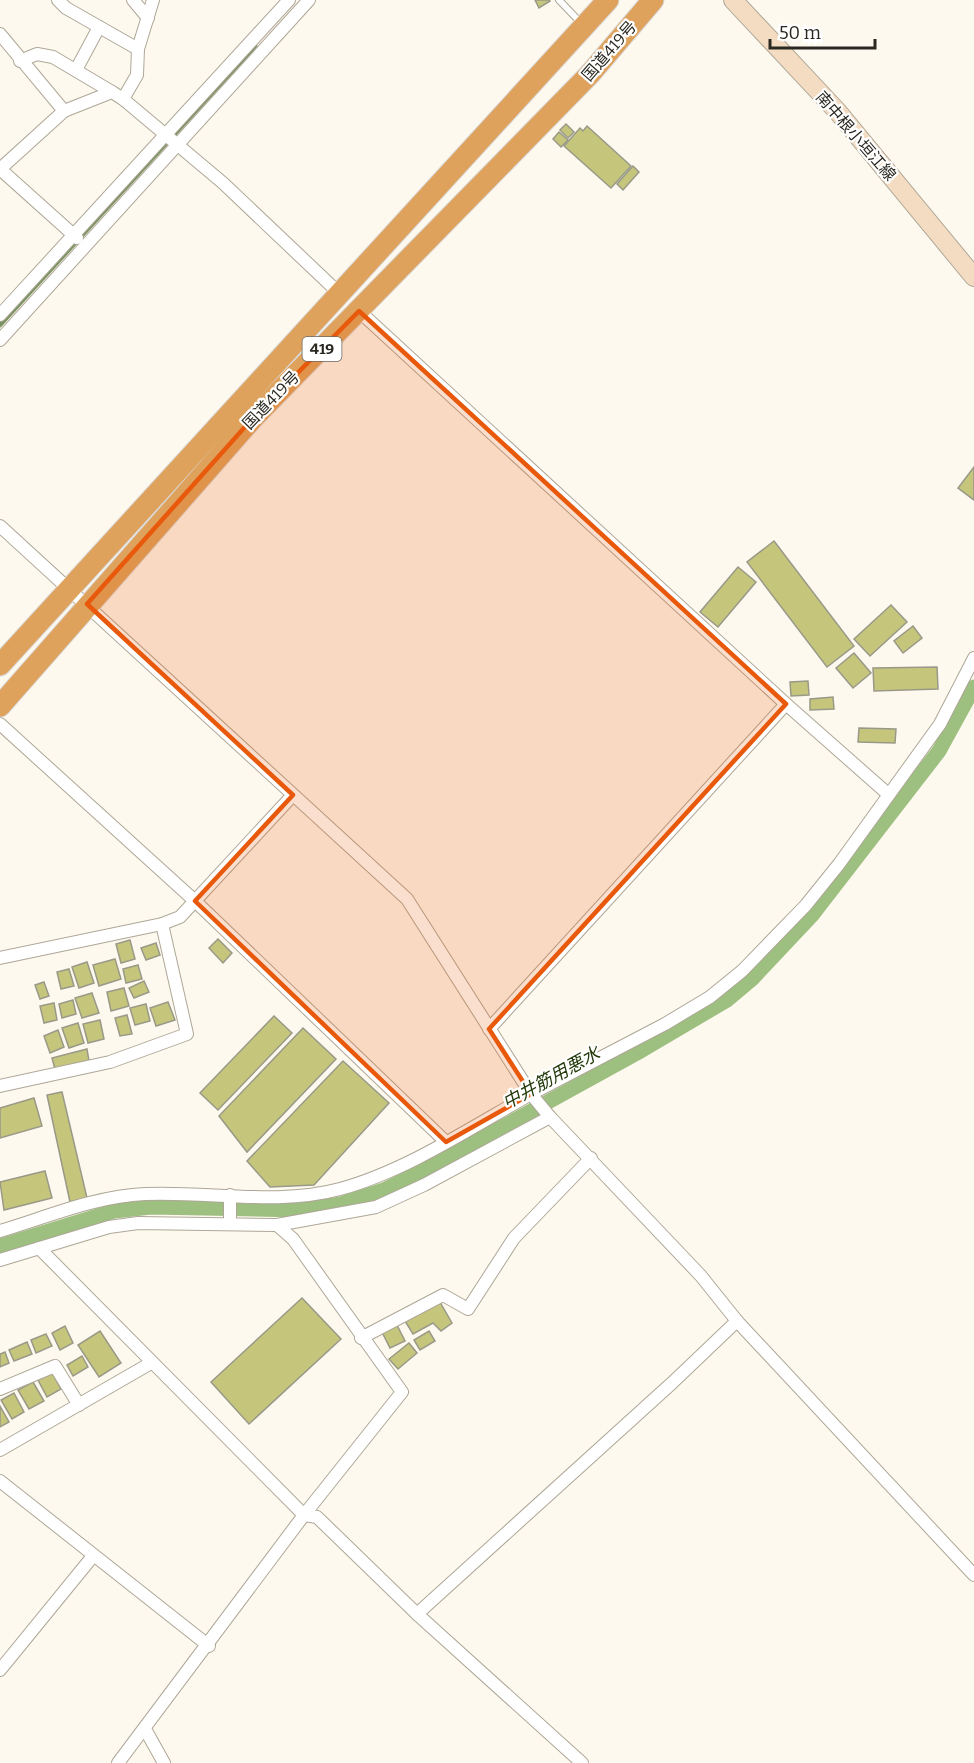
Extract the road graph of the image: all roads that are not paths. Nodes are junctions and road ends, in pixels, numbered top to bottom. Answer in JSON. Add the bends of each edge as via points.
{"nodes":[{"id":1,"x":58,"y":0,"type":"edge"},
{"id":2,"x":133,"y":0,"type":"edge"},
{"id":3,"x":153,"y":0,"type":"edge"},
{"id":4,"x":289,"y":0,"type":"edge"},
{"id":5,"x":309,"y":0,"type":"edge"},
{"id":6,"x":559,"y":0,"type":"edge"},
{"id":7,"x":609,"y":0,"type":"edge"},
{"id":8,"x":653,"y":0,"type":"edge"},
{"id":9,"x":733,"y":0,"type":"edge"},
{"id":10,"x":148,"y":18,"type":"junction"},
{"id":11,"x":99,"y":27,"type":"junction"},
{"id":12,"x":585,"y":27,"type":"junction"},
{"id":13,"x":0,"y":34,"type":"edge"},
{"id":14,"x":138,"y":49,"type":"junction"},
{"id":15,"x":20,"y":61,"type":"junction"},
{"id":16,"x":76,"y":70,"type":"junction"},
{"id":17,"x":118,"y":95,"type":"junction"},
{"id":18,"x":64,"y":111,"type":"junction"},
{"id":19,"x":171,"y":140,"type":"junction"},
{"id":20,"x":74,"y":235,"type":"junction"},
{"id":21,"x":85,"y":246,"type":"junction"},
{"id":22,"x":974,"y":277,"type":"edge"},
{"id":23,"x":341,"y":295,"type":"junction"},
{"id":24,"x":360,"y":311,"type":"junction"},
{"id":25,"x":0,"y":315,"type":"edge"},
{"id":26,"x":0,"y":340,"type":"edge"},
{"id":27,"x":0,"y":526,"type":"edge"},
{"id":28,"x":69,"y":590,"type":"junction"},
{"id":29,"x":87,"y":604,"type":"junction"},
{"id":30,"x":974,"y":658,"type":"edge"},
{"id":31,"x":0,"y":665,"type":"edge"},
{"id":32,"x":786,"y":704,"type":"junction"},
{"id":33,"x":0,"y":706,"type":"edge"},
{"id":34,"x":0,"y":724,"type":"edge"},
{"id":35,"x":888,"y":794,"type":"junction"},
{"id":36,"x":293,"y":795,"type":"junction"},
{"id":37,"x":195,"y":901,"type":"junction"},
{"id":38,"x":162,"y":924,"type":"junction"},
{"id":39,"x":0,"y":958,"type":"edge"},
{"id":40,"x":489,"y":1029,"type":"junction"},
{"id":41,"x":0,"y":1086,"type":"edge"},
{"id":42,"x":531,"y":1094,"type":"junction"},
{"id":43,"x":550,"y":1117,"type":"junction"},
{"id":44,"x":446,"y":1142,"type":"junction"},
{"id":45,"x":591,"y":1158,"type":"junction"},
{"id":46,"x":230,"y":1196,"type":"junction"},
{"id":47,"x":230,"y":1224,"type":"junction"},
{"id":48,"x":277,"y":1225,"type":"junction"},
{"id":49,"x":0,"y":1231,"type":"edge"},
{"id":50,"x":39,"y":1248,"type":"junction"},
{"id":51,"x":0,"y":1260,"type":"edge"},
{"id":52,"x":737,"y":1321,"type":"junction"},
{"id":53,"x":361,"y":1338,"type":"junction"},
{"id":54,"x":152,"y":1363,"type":"junction"},
{"id":55,"x":0,"y":1389,"type":"edge"},
{"id":56,"x":79,"y":1404,"type":"junction"},
{"id":57,"x":0,"y":1450,"type":"edge"},
{"id":58,"x":0,"y":1481,"type":"edge"},
{"id":59,"x":304,"y":1515,"type":"junction"},
{"id":60,"x":93,"y":1556,"type":"junction"},
{"id":61,"x":974,"y":1575,"type":"edge"},
{"id":62,"x":417,"y":1614,"type":"junction"},
{"id":63,"x":208,"y":1646,"type":"junction"},
{"id":64,"x":0,"y":1670,"type":"edge"},
{"id":65,"x":145,"y":1729,"type":"junction"},
{"id":66,"x":118,"y":1763,"type":"edge"},
{"id":67,"x":164,"y":1763,"type":"edge"},
{"id":68,"x":582,"y":1763,"type":"edge"}],
"edges":[{"from":1,"to":11,"type":"street"},
{"from":2,"to":10,"type":"street"},
{"from":3,"to":10,"type":"street"},
{"from":4,"to":19,"type":"street"},
{"from":5,"to":19,"type":"street"},
{"from":6,"to":12,"type":"lane"},
{"from":7,"to":12,"type":"highway","name":"国道419号","number":"419"},
{"from":8,"to":24,"type":"highway","name":"国道419号","number":"419","via":[[590,74]]},
{"from":9,"to":22,"type":"main road","name":"南中根小垣江線","via":[[838,112]]},
{"from":10,"to":14,"type":"street"},
{"from":11,"to":14,"type":"street"},
{"from":11,"to":16,"type":"street"},
{"from":12,"to":23,"type":"highway","name":"国道419号","number":"419"},
{"from":13,"to":15,"type":"street"},
{"from":14,"to":17,"type":"street","via":[[136,75]]},
{"from":15,"to":16,"type":"street","via":[[37,54],[53,57]]},
{"from":15,"to":18,"type":"street"},
{"from":16,"to":17,"type":"street"},
{"from":17,"to":18,"type":"street"},
{"from":17,"to":19,"type":"street"},
{"from":18,"to":20,"type":"street","via":[[0,169]]},
{"from":19,"to":20,"type":"street"},
{"from":19,"to":21,"type":"street"},
{"from":19,"to":23,"type":"street","via":[[223,183]]},
{"from":20,"to":21,"type":"street"},
{"from":20,"to":25,"type":"street"},
{"from":21,"to":26,"type":"street"},
{"from":23,"to":28,"type":"highway","name":"国道419号","number":"419"},
{"from":24,"to":29,"type":"highway","name":"国道419号","number":"419","via":[[252,419]]},
{"from":24,"to":32,"type":"street"},
{"from":27,"to":28,"type":"street"},
{"from":28,"to":29,"type":"street"},
{"from":28,"to":31,"type":"highway","name":"国道419号","number":"419"},
{"from":29,"to":33,"type":"highway","name":"国道419号","number":"419"},
{"from":29,"to":36,"type":"street"},
{"from":30,"to":35,"type":"street","via":[[940,724]]},
{"from":32,"to":35,"type":"street"},
{"from":32,"to":40,"type":"street"},
{"from":34,"to":37,"type":"street"},
{"from":35,"to":42,"type":"street","via":[[806,905],[742,971],[710,997],[665,1024]]},
{"from":36,"to":37,"type":"street"},
{"from":36,"to":40,"type":"street","via":[[416,908]]},
{"from":37,"to":38,"type":"street","via":[[180,917]]},
{"from":37,"to":44,"type":"street"},
{"from":38,"to":39,"type":"street"},
{"from":38,"to":41,"type":"street","via":[[187,1034],[110,1062]]},
{"from":40,"to":42,"type":"street"},
{"from":42,"to":43,"type":"street"},
{"from":42,"to":44,"type":"street"},
{"from":43,"to":45,"type":"street"},
{"from":43,"to":48,"type":"street","via":[[376,1207]]},
{"from":44,"to":46,"type":"street","via":[[339,1189],[290,1196]]},
{"from":45,"to":52,"type":"street","via":[[701,1276]]},
{"from":45,"to":53,"type":"street","via":[[514,1238],[468,1309],[443,1295]]},
{"from":46,"to":47,"type":"street"},
{"from":46,"to":49,"type":"street","via":[[117,1196]]},
{"from":47,"to":48,"type":"street"},
{"from":47,"to":50,"type":"street","via":[[138,1223],[109,1227]]},
{"from":48,"to":53,"type":"street","via":[[293,1239]]},
{"from":50,"to":51,"type":"street"},
{"from":50,"to":54,"type":"street"},
{"from":52,"to":61,"type":"street"},
{"from":52,"to":62,"type":"street"},
{"from":53,"to":59,"type":"street","via":[[402,1392]]},
{"from":54,"to":56,"type":"street"},
{"from":54,"to":59,"type":"street"},
{"from":55,"to":56,"type":"street","via":[[55,1366]]},
{"from":56,"to":57,"type":"street"},
{"from":58,"to":60,"type":"street"},
{"from":59,"to":62,"type":"street","via":[[317,1518]]},
{"from":59,"to":63,"type":"street"},
{"from":60,"to":63,"type":"street"},
{"from":60,"to":64,"type":"street"},
{"from":62,"to":68,"type":"street"},
{"from":63,"to":65,"type":"street"},
{"from":65,"to":66,"type":"street"},
{"from":65,"to":67,"type":"street"}]}
